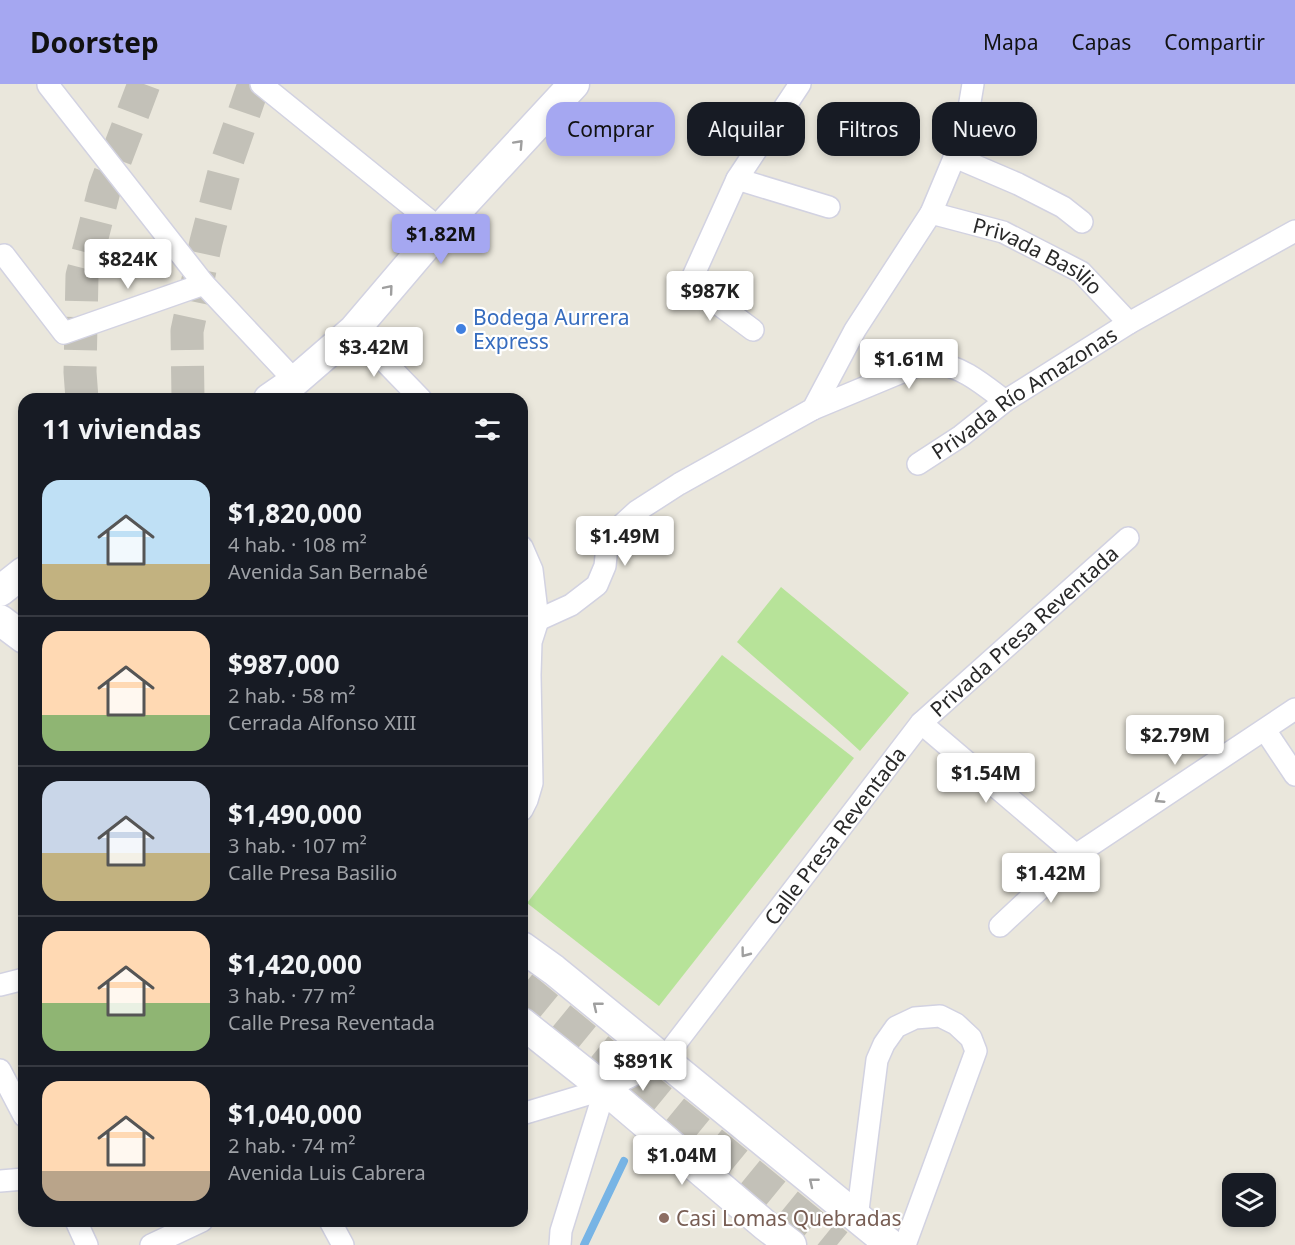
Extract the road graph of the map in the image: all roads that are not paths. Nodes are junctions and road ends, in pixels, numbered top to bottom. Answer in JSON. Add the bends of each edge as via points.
{"nodes":[{"id":1,"x":261,"y":84,"type":"edge"},
{"id":2,"x":574,"y":84,"type":"edge"},
{"id":3,"x":800,"y":84,"type":"edge"},
{"id":4,"x":973,"y":84,"type":"edge"},
{"id":5,"x":48,"y":85,"type":"edge"},
{"id":6,"x":955,"y":157,"type":"junction"},
{"id":7,"x":737,"y":179,"type":"junction"},
{"id":8,"x":829,"y":207,"type":"dead end"},
{"id":9,"x":931,"y":213,"type":"junction"},
{"id":10,"x":1082,"y":222,"type":"dead end"},
{"id":11,"x":440,"y":229,"type":"junction"},
{"id":12,"x":1295,"y":231,"type":"edge"},
{"id":13,"x":4,"y":255,"type":"dead end"},
{"id":14,"x":204,"y":284,"type":"junction"},
{"id":15,"x":1130,"y":323,"type":"junction"},
{"id":16,"x":354,"y":330,"type":"junction"},
{"id":17,"x":753,"y":330,"type":"dead end"},
{"id":18,"x":295,"y":381,"type":"junction"},
{"id":19,"x":278,"y":393,"type":"edge"},
{"id":20,"x":415,"y":393,"type":"edge"},
{"id":21,"x":1005,"y":401,"type":"junction"},
{"id":22,"x":813,"y":409,"type":"junction"},
{"id":23,"x":918,"y":464,"type":"dead end"},
{"id":24,"x":1128,"y":538,"type":"dead end"},
{"id":25,"x":528,"y":561,"type":"edge"},
{"id":26,"x":0,"y":620,"type":"edge"},
{"id":27,"x":538,"y":620,"type":"junction"},
{"id":28,"x":18,"y":634,"type":"edge"},
{"id":29,"x":1295,"y":709,"type":"edge"},
{"id":30,"x":921,"y":723,"type":"junction"},
{"id":31,"x":1265,"y":730,"type":"junction"},
{"id":32,"x":1295,"y":775,"type":"edge"},
{"id":33,"x":528,"y":797,"type":"edge"},
{"id":34,"x":1076,"y":855,"type":"junction"},
{"id":35,"x":1000,"y":926,"type":"dead end"},
{"id":36,"x":528,"y":951,"type":"edge"},
{"id":37,"x":18,"y":981,"type":"edge"},
{"id":38,"x":0,"y":985,"type":"edge"},
{"id":39,"x":528,"y":1028,"type":"edge"},
{"id":40,"x":663,"y":1060,"type":"junction"},
{"id":41,"x":0,"y":1070,"type":"edge"},
{"id":42,"x":605,"y":1089,"type":"junction"},
{"id":43,"x":18,"y":1104,"type":"edge"},
{"id":44,"x":528,"y":1112,"type":"edge"},
{"id":45,"x":18,"y":1180,"type":"edge"},
{"id":46,"x":0,"y":1181,"type":"edge"},
{"id":47,"x":857,"y":1218,"type":"junction"},
{"id":48,"x":79,"y":1227,"type":"edge"},
{"id":49,"x":190,"y":1227,"type":"edge"},
{"id":50,"x":333,"y":1227,"type":"edge"},
{"id":51,"x":87,"y":1245,"type":"edge"},
{"id":52,"x":152,"y":1245,"type":"edge"},
{"id":53,"x":343,"y":1245,"type":"edge"},
{"id":54,"x":560,"y":1245,"type":"edge"},
{"id":55,"x":791,"y":1245,"type":"edge"},
{"id":56,"x":891,"y":1245,"type":"edge"},
{"id":57,"x":905,"y":1245,"type":"edge"}],
"edges":[{"from":1,"to":11,"type":"street"},
{"from":11,"to":2,"type":"main road","one_way":true},
{"from":3,"to":7,"type":"street"},
{"from":4,"to":6,"type":"street","via":[[965,132]]},
{"from":5,"to":14,"type":"street"},
{"from":6,"to":9,"type":"street"},
{"from":6,"to":10,"type":"street","via":[[1063,207]]},
{"from":7,"to":8,"type":"street"},
{"from":7,"to":17,"type":"street","via":[[690,283]]},
{"from":9,"to":15,"type":"street","name":"Privada Basilio","via":[[1003,232],[1081,272]]},
{"from":9,"to":22,"type":"street","via":[[855,330]]},
{"from":16,"to":11,"type":"main road","one_way":true},
{"from":12,"to":15,"type":"street","name":"Privada Río Amazonas"},
{"from":13,"to":14,"type":"street","via":[[64,333]]},
{"from":14,"to":18,"type":"street"},
{"from":15,"to":21,"type":"street","name":"Privada Río Amazonas"},
{"from":16,"to":18,"type":"main road"},
{"from":16,"to":20,"type":"street"},
{"from":18,"to":19,"type":"main road"},
{"from":21,"to":22,"type":"street","via":[[973,377],[932,363]]},
{"from":21,"to":23,"type":"street","name":"Privada Río Amazonas"},
{"from":22,"to":27,"type":"street","via":[[637,511],[614,532],[597,585],[571,604]]},
{"from":24,"to":30,"type":"street","name":"Privada Presa Reventada"},
{"from":25,"to":27,"type":"street"},
{"from":26,"to":28,"type":"main road"},
{"from":27,"to":33,"type":"street","via":[[531,642],[532,783]]},
{"from":29,"to":31,"type":"street"},
{"from":30,"to":34,"type":"street"},
{"from":30,"to":40,"type":"street","name":"Calle Presa Reventada","one_way":true},
{"from":31,"to":32,"type":"street"},
{"from":31,"to":34,"type":"street","one_way":true},
{"from":34,"to":35,"type":"street"},
{"from":40,"to":36,"type":"main road","one_way":true},
{"from":37,"to":38,"type":"street"},
{"from":39,"to":42,"type":"main road"},
{"from":40,"to":42,"type":"street","name":"Calle Presa Reventada"},
{"from":47,"to":40,"type":"main road","one_way":true},
{"from":41,"to":43,"type":"street"},
{"from":42,"to":44,"type":"street","name":"Calle Presa Reventada"},
{"from":42,"to":54,"type":"street"},
{"from":42,"to":55,"type":"main road"},
{"from":45,"to":46,"type":"street"},
{"from":47,"to":56,"type":"main road"},
{"from":47,"to":57,"type":"street","via":[[877,1060],[896,1027],[915,1018],[940,1016],[971,1038],[976,1051]]},
{"from":48,"to":51,"type":"street"},
{"from":49,"to":52,"type":"street"},
{"from":50,"to":53,"type":"street"}]}
